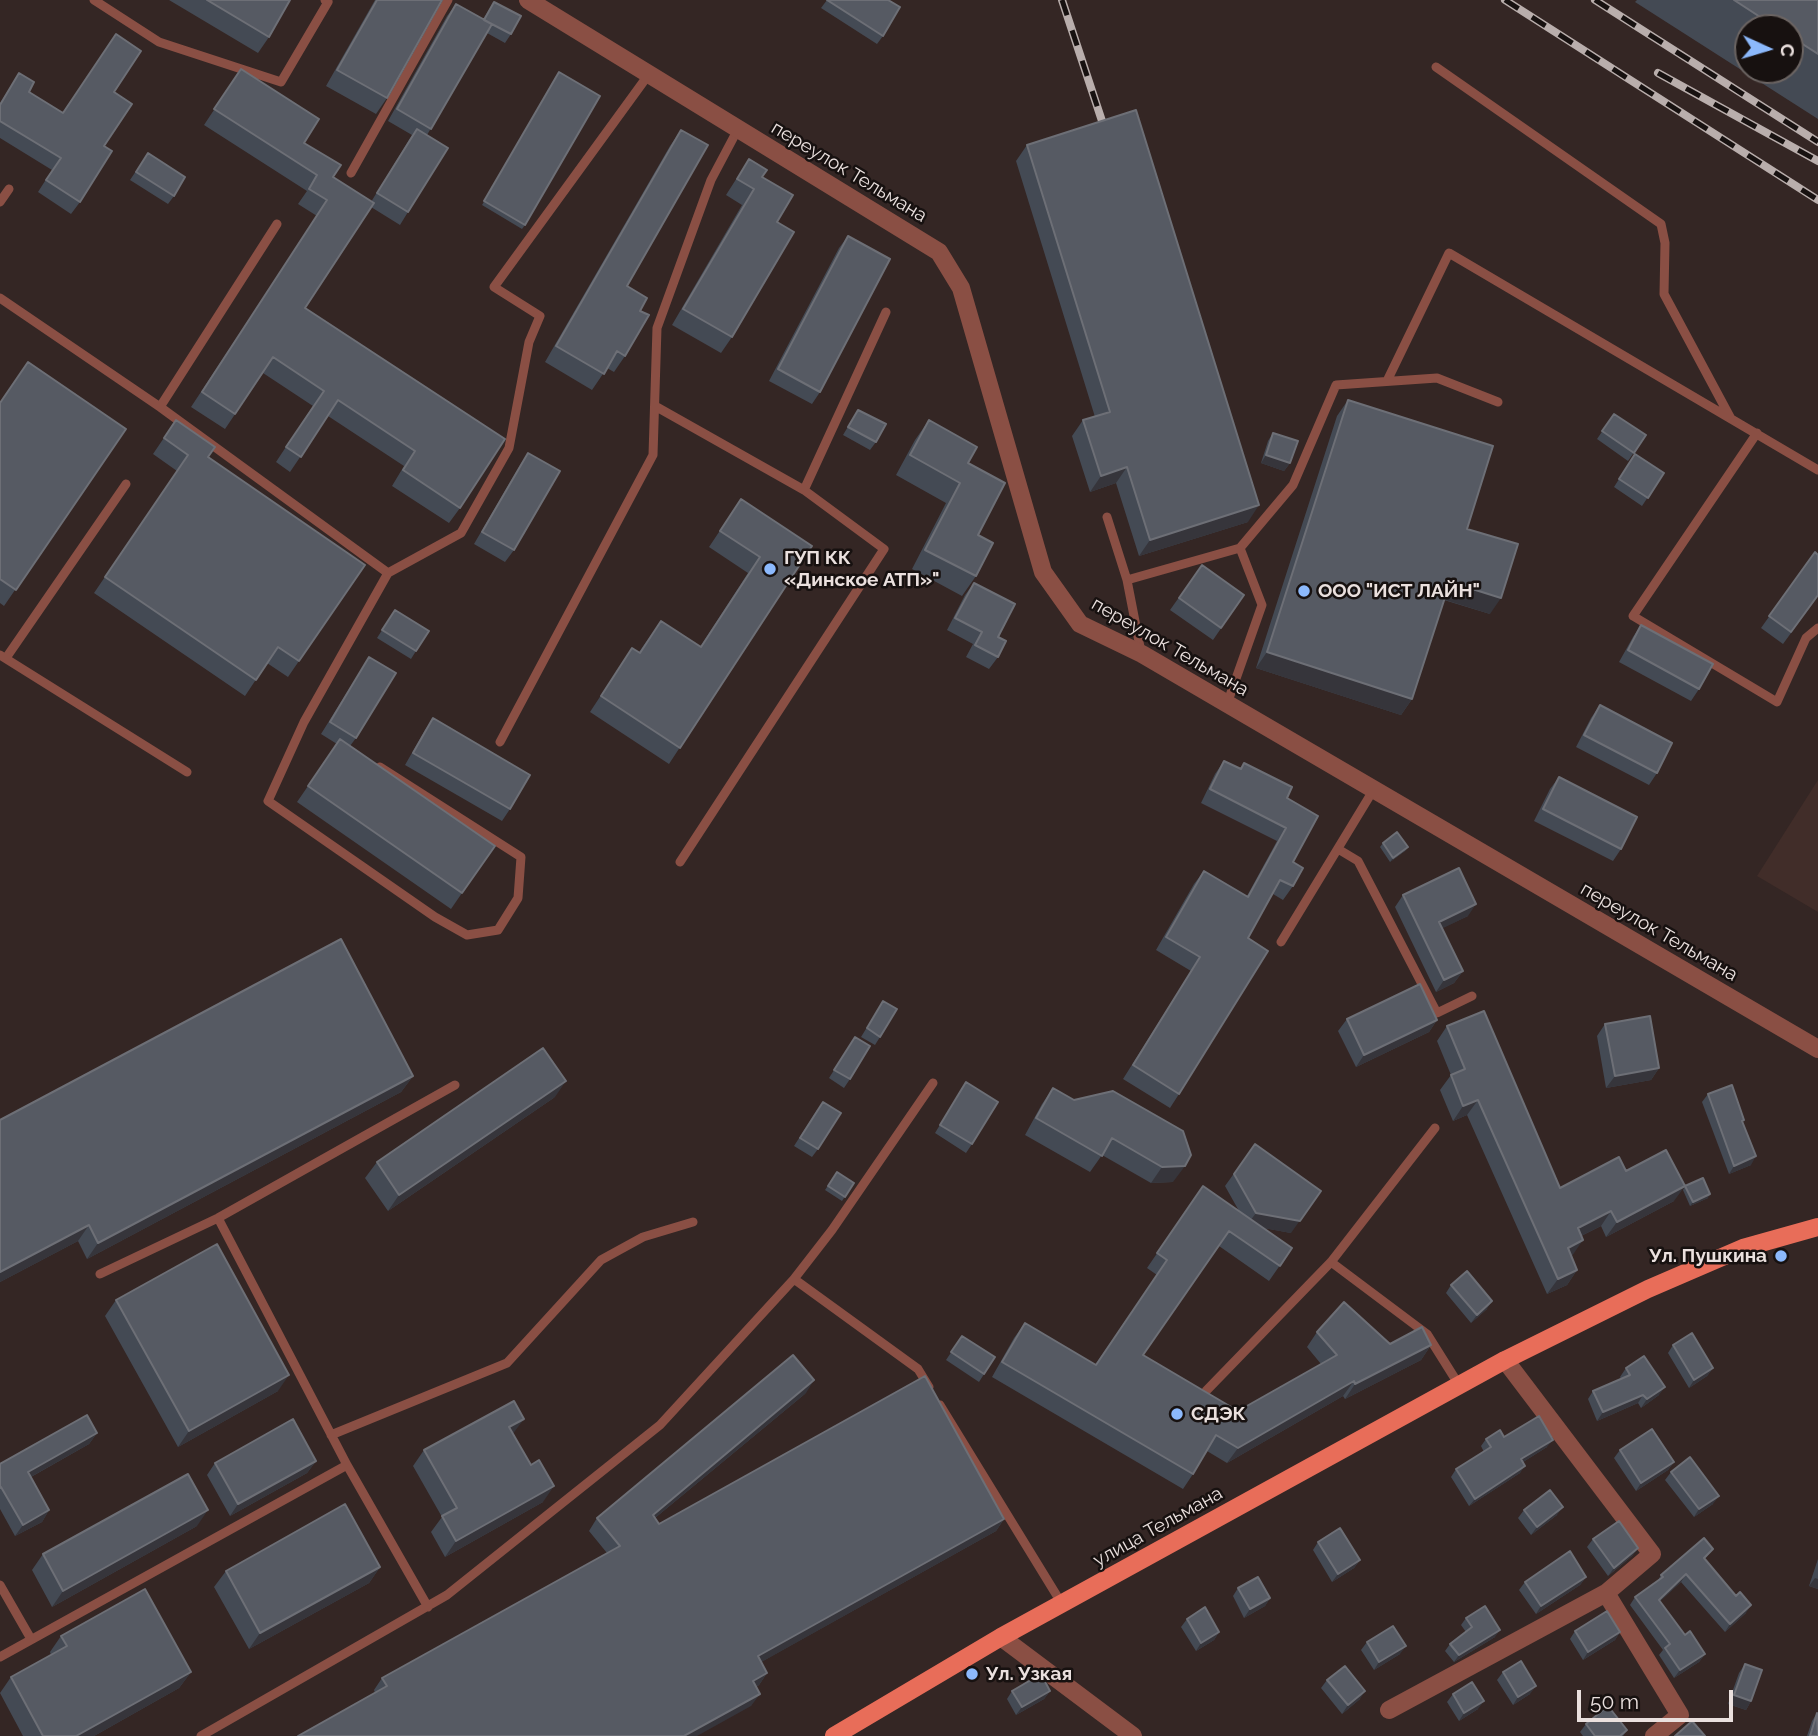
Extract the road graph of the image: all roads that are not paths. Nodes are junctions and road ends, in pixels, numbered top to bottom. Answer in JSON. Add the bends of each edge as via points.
{"nodes":[{"id":1,"x":94,"y":0,"type":"edge"},
{"id":2,"x":325,"y":0,"type":"edge"},
{"id":3,"x":448,"y":0,"type":"edge"},
{"id":4,"x":528,"y":0,"type":"edge"},
{"id":5,"x":1436,"y":67,"type":"dead end"},
{"id":6,"x":649,"y":74,"type":"junction"},
{"id":7,"x":738,"y":129,"type":"junction"},
{"id":8,"x":351,"y":173,"type":"dead end"},
{"id":9,"x":9,"y":188,"type":"dead end"},
{"id":10,"x":0,"y":202,"type":"edge"},
{"id":11,"x":277,"y":224,"type":"dead end"},
{"id":12,"x":0,"y":298,"type":"edge"},
{"id":13,"x":886,"y":312,"type":"dead end"},
{"id":14,"x":1387,"y":381,"type":"junction"},
{"id":15,"x":1498,"y":402,"type":"dead end"},
{"id":16,"x":655,"y":406,"type":"junction"},
{"id":17,"x":160,"y":407,"type":"junction"},
{"id":18,"x":1730,"y":417,"type":"junction"},
{"id":19,"x":1757,"y":433,"type":"junction"},
{"id":20,"x":1818,"y":470,"type":"edge"},
{"id":21,"x":126,"y":484,"type":"dead end"},
{"id":22,"x":804,"y":490,"type":"junction"},
{"id":23,"x":1107,"y":517,"type":"dead end"},
{"id":24,"x":1240,"y":548,"type":"junction"},
{"id":25,"x":388,"y":573,"type":"junction"},
{"id":26,"x":1127,"y":580,"type":"junction"},
{"id":27,"x":1818,"y":628,"type":"edge"},
{"id":28,"x":1142,"y":654,"type":"junction"},
{"id":29,"x":3,"y":656,"type":"edge"},
{"id":30,"x":1227,"y":704,"type":"junction"},
{"id":31,"x":500,"y":742,"type":"dead end"},
{"id":32,"x":380,"y":767,"type":"edge"},
{"id":33,"x":187,"y":772,"type":"dead end"},
{"id":34,"x":1374,"y":789,"type":"junction"},
{"id":35,"x":1338,"y":849,"type":"junction"},
{"id":36,"x":680,"y":862,"type":"dead end"},
{"id":37,"x":1281,"y":942,"type":"dead end"},
{"id":38,"x":1472,"y":996,"type":"dead end"},
{"id":39,"x":1818,"y":1049,"type":"edge"},
{"id":40,"x":933,"y":1083,"type":"dead end"},
{"id":41,"x":455,"y":1085,"type":"dead end"},
{"id":42,"x":1435,"y":1128,"type":"dead end"},
{"id":43,"x":218,"y":1218,"type":"junction"},
{"id":44,"x":693,"y":1223,"type":"dead end"},
{"id":45,"x":1818,"y":1227,"type":"edge"},
{"id":46,"x":1331,"y":1262,"type":"junction"},
{"id":47,"x":100,"y":1274,"type":"dead end"},
{"id":48,"x":794,"y":1279,"type":"junction"},
{"id":49,"x":1505,"y":1360,"type":"junction"},
{"id":50,"x":1459,"y":1385,"type":"junction"},
{"id":51,"x":1206,"y":1391,"type":"edge"},
{"id":52,"x":331,"y":1435,"type":"junction"},
{"id":53,"x":347,"y":1465,"type":"junction"},
{"id":54,"x":0,"y":1585,"type":"edge"},
{"id":55,"x":1606,"y":1594,"type":"junction"},
{"id":56,"x":1062,"y":1604,"type":"junction"},
{"id":57,"x":428,"y":1607,"type":"junction"},
{"id":58,"x":1001,"y":1637,"type":"junction"},
{"id":59,"x":31,"y":1639,"type":"junction"},
{"id":60,"x":0,"y":1657,"type":"edge"},
{"id":61,"x":1389,"y":1710,"type":"dead end"},
{"id":62,"x":201,"y":1736,"type":"edge"},
{"id":63,"x":834,"y":1736,"type":"edge"},
{"id":64,"x":1133,"y":1736,"type":"edge"},
{"id":65,"x":1654,"y":1736,"type":"edge"}],
"edges":[{"from":1,"to":2,"type":"lane","via":[[159,42],[281,82],[328,2]]},
{"from":3,"to":8,"type":"lane"},
{"from":4,"to":6,"type":"street","name":"переулок Тельмана"},
{"from":5,"to":18,"type":"lane","via":[[1661,224],[1664,294]]},
{"from":6,"to":7,"type":"street","name":"переулок Тельмана"},
{"from":6,"to":25,"type":"lane","via":[[494,287],[540,316],[529,342],[509,448],[461,533]]},
{"from":7,"to":16,"type":"lane","via":[[711,180],[657,328]]},
{"from":7,"to":28,"type":"street","name":"переулок Тельмана","via":[[939,252],[961,288],[1043,572],[1080,624]]},
{"from":9,"to":10,"type":"lane"},
{"from":11,"to":17,"type":"lane"},
{"from":12,"to":17,"type":"lane"},
{"from":13,"to":22,"type":"lane"},
{"from":14,"to":15,"type":"lane","via":[[1437,378]]},
{"from":14,"to":18,"type":"lane","via":[[1449,253]]},
{"from":14,"to":24,"type":"lane","via":[[1336,385],[1293,485]]},
{"from":16,"to":22,"type":"lane"},
{"from":16,"to":31,"type":"lane","via":[[653,455]]},
{"from":17,"to":25,"type":"lane"},
{"from":18,"to":19,"type":"lane"},
{"from":19,"to":20,"type":"lane"},
{"from":19,"to":27,"type":"lane","via":[[1633,616],[1777,702],[1806,638]]},
{"from":21,"to":29,"type":"lane"},
{"from":22,"to":36,"type":"lane","via":[[884,549]]},
{"from":23,"to":26,"type":"lane"},
{"from":24,"to":26,"type":"lane"},
{"from":24,"to":30,"type":"lane","via":[[1262,605]]},
{"from":25,"to":32,"type":"lane","via":[[303,722],[268,801],[467,935],[498,930],[518,898],[521,857]]},
{"from":26,"to":28,"type":"lane"},
{"from":28,"to":30,"type":"street","name":"переулок Тельмана"},
{"from":29,"to":33,"type":"lane"},
{"from":30,"to":34,"type":"street","name":"переулок Тельмана"},
{"from":34,"to":35,"type":"lane"},
{"from":34,"to":39,"type":"street","name":"переулок Тельмана"},
{"from":35,"to":37,"type":"lane"},
{"from":35,"to":38,"type":"lane","via":[[1358,862],[1437,1013]]},
{"from":40,"to":48,"type":"lane"},
{"from":41,"to":43,"type":"lane"},
{"from":42,"to":46,"type":"lane"},
{"from":43,"to":47,"type":"lane"},
{"from":43,"to":52,"type":"lane"},
{"from":44,"to":52,"type":"lane","via":[[643,1237],[601,1260],[507,1363]]},
{"from":45,"to":49,"type":"main road","name":"улица Тельмана","via":[[1743,1248]]},
{"from":46,"to":50,"type":"lane","via":[[1427,1334]]},
{"from":46,"to":51,"type":"lane"},
{"from":48,"to":56,"type":"lane","via":[[918,1369]]},
{"from":48,"to":57,"type":"lane","via":[[660,1425]]},
{"from":49,"to":50,"type":"main road","name":"улица Тельмана"},
{"from":49,"to":55,"type":"street","via":[[1652,1554]]},
{"from":50,"to":56,"type":"main road","name":"улица Тельмана"},
{"from":52,"to":53,"type":"lane"},
{"from":53,"to":57,"type":"lane"},
{"from":53,"to":59,"type":"lane"},
{"from":54,"to":59,"type":"lane"},
{"from":55,"to":61,"type":"street"},
{"from":55,"to":65,"type":"street","via":[[1680,1714]]},
{"from":56,"to":58,"type":"main road","name":"улица Тельмана"},
{"from":57,"to":62,"type":"lane"},
{"from":58,"to":63,"type":"main road","name":"улица Тельмана"},
{"from":58,"to":64,"type":"street"},
{"from":59,"to":60,"type":"lane"}]}
